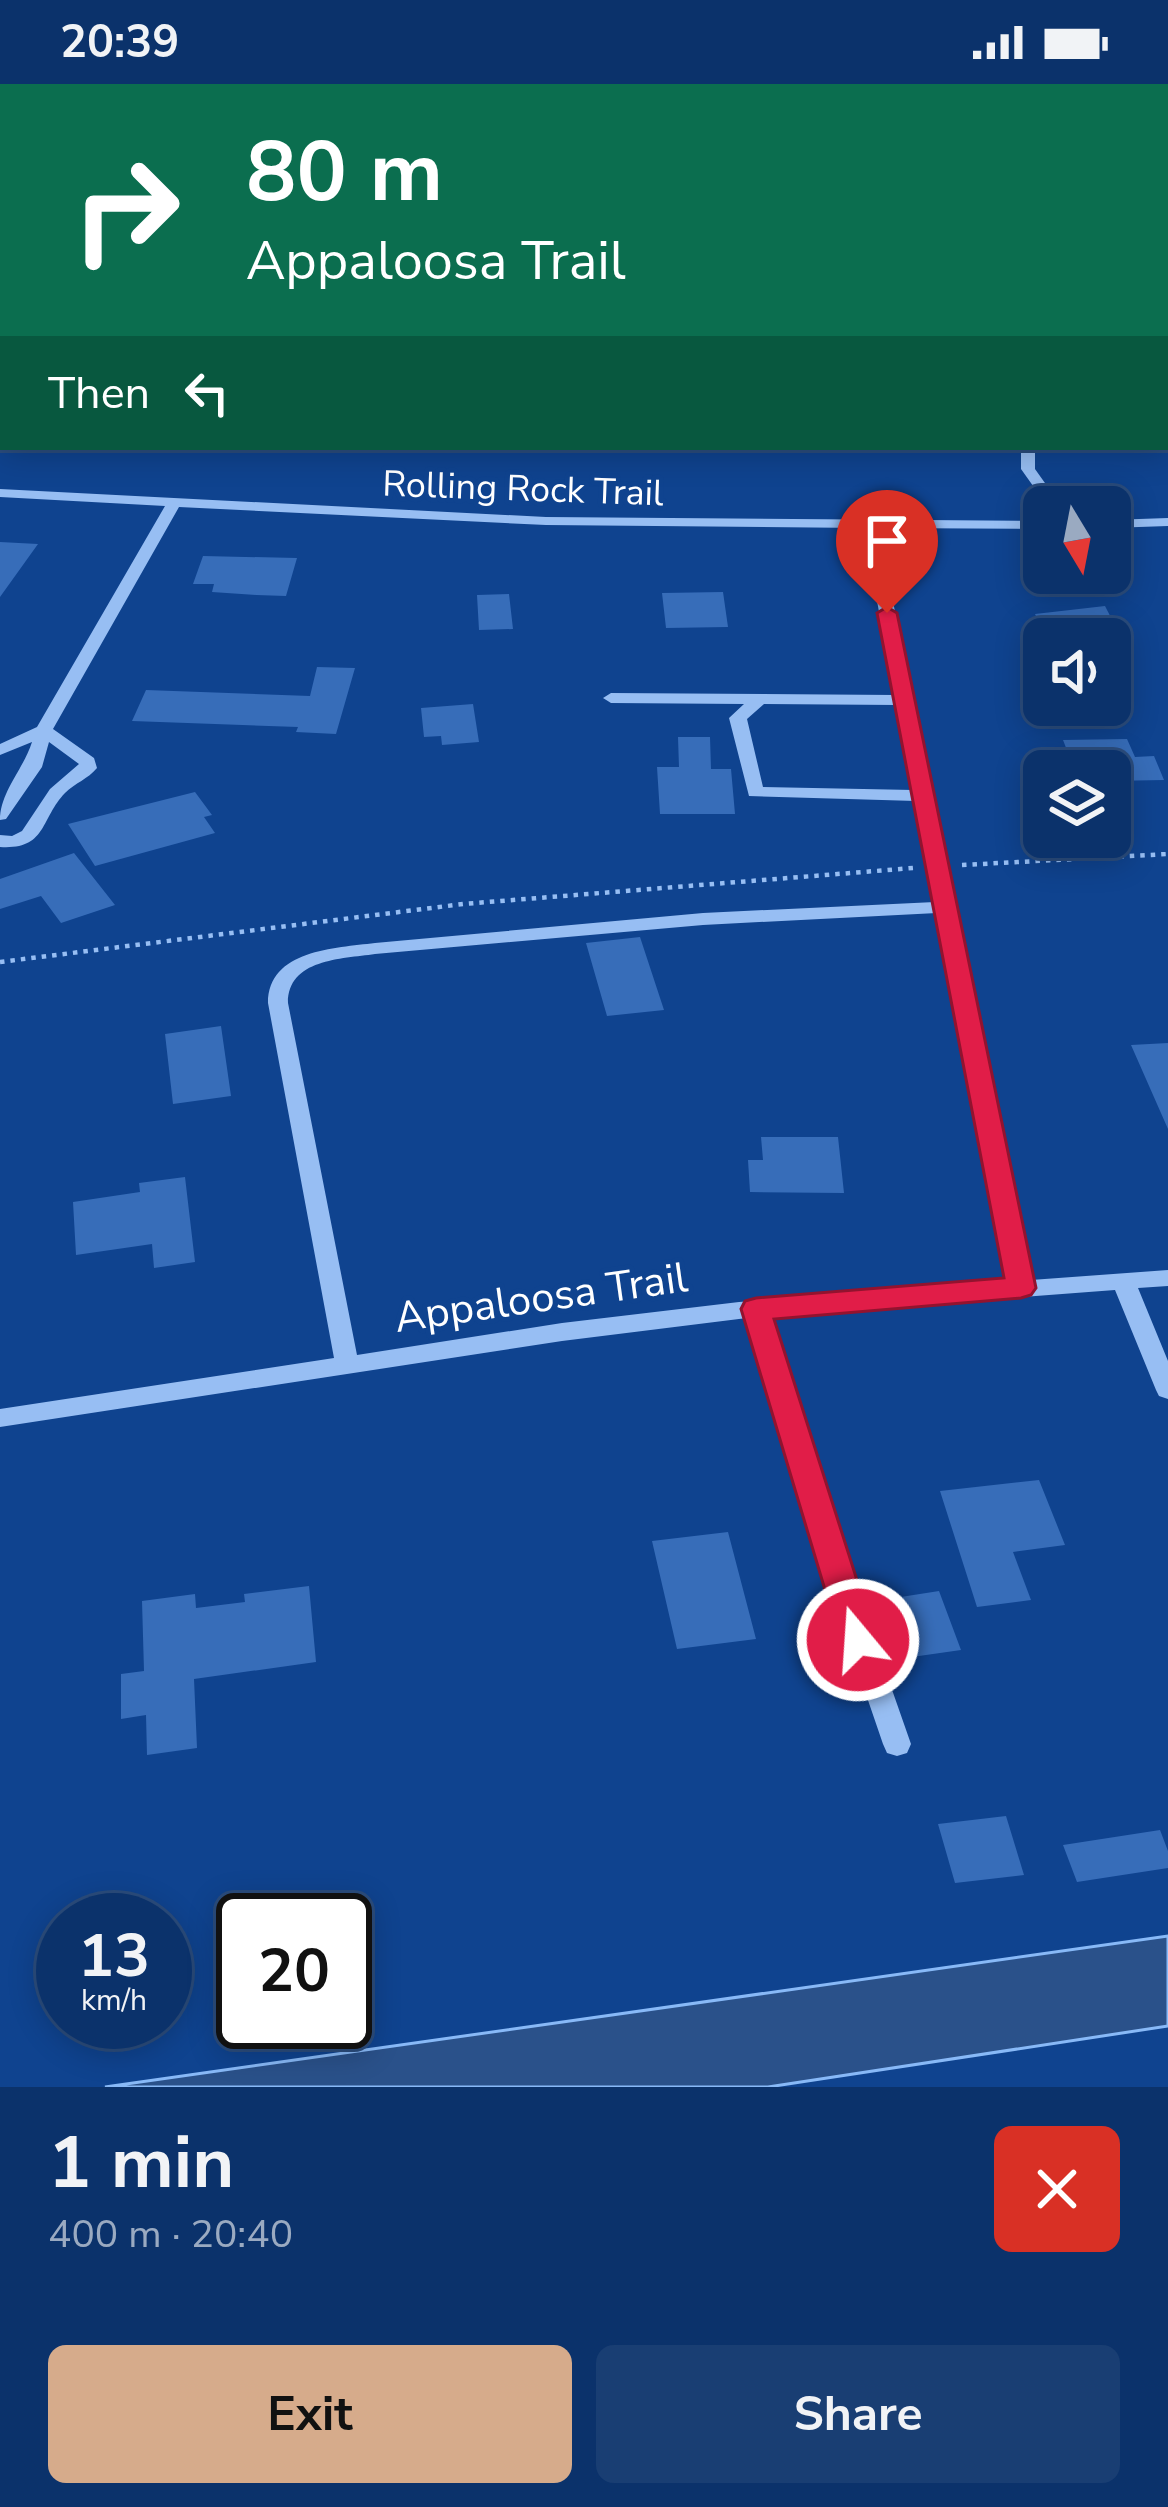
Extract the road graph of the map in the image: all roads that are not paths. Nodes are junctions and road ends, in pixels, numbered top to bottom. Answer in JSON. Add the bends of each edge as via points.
{"nodes":[{"id":1,"x":1028,"y":450,"type":"edge"},
{"id":2,"x":1040,"y":486,"type":"edge"},
{"id":3,"x":0,"y":493,"type":"edge"},
{"id":4,"x":173,"y":502,"type":"junction"},
{"id":5,"x":1168,"y":523,"type":"edge"},
{"id":6,"x":1131,"y":524,"type":"edge"},
{"id":7,"x":1023,"y":525,"type":"edge"},
{"id":8,"x":870,"y":526,"type":"junction"},
{"id":9,"x":611,"y":698,"type":"dead end"},
{"id":10,"x":760,"y":699,"type":"junction"},
{"id":11,"x":904,"y":700,"type":"junction"},
{"id":12,"x":44,"y":730,"type":"junction"},
{"id":13,"x":0,"y":750,"type":"edge"},
{"id":14,"x":923,"y":796,"type":"junction"},
{"id":15,"x":0,"y":815,"type":"edge"},
{"id":16,"x":0,"y":841,"type":"edge"},
{"id":17,"x":945,"y":907,"type":"junction"},
{"id":18,"x":1168,"y":1278,"type":"edge"},
{"id":19,"x":1123,"y":1281,"type":"junction"},
{"id":20,"x":1021,"y":1288,"type":"junction"},
{"id":21,"x":756,"y":1309,"type":"junction"},
{"id":22,"x":346,"y":1365,"type":"junction"},
{"id":23,"x":1168,"y":1390,"type":"edge"},
{"id":24,"x":0,"y":1418,"type":"edge"},
{"id":25,"x":897,"y":1744,"type":"dead end"}],
"edges":[{"from":1,"to":2,"type":"street","via":[[1028,470]]},
{"from":3,"to":4,"type":"street","name":"Rolling Rock Trail"},
{"from":4,"to":8,"type":"street","name":"Rolling Rock Trail","via":[[546,521]]},
{"from":4,"to":12,"type":"street"},
{"from":5,"to":6,"type":"street"},
{"from":7,"to":8,"type":"street","name":"Rolling Rock Trail"},
{"from":8,"to":11,"type":"street"},
{"from":9,"to":10,"type":"street"},
{"from":10,"to":11,"type":"street"},
{"from":10,"to":14,"type":"street","via":[[737,718],[755,792]]},
{"from":11,"to":14,"type":"street"},
{"from":12,"to":13,"type":"street"},
{"from":12,"to":15,"type":"street","via":[[33,767]]},
{"from":12,"to":16,"type":"street","via":[[88,768],[58,790],[34,834]]},
{"from":14,"to":17,"type":"street"},
{"from":17,"to":20,"type":"street"},
{"from":17,"to":22,"type":"street","via":[[595,928],[291,968],[278,1003]]},
{"from":18,"to":19,"type":"street","name":"Appaloosa Trail"},
{"from":19,"to":20,"type":"street","name":"Appaloosa Trail"},
{"from":19,"to":23,"type":"street"},
{"from":20,"to":21,"type":"street","name":"Appaloosa Trail"},
{"from":21,"to":22,"type":"street","name":"Appaloosa Trail"},
{"from":21,"to":25,"type":"street"},
{"from":22,"to":24,"type":"street","name":"Appaloosa Trail"}]}
